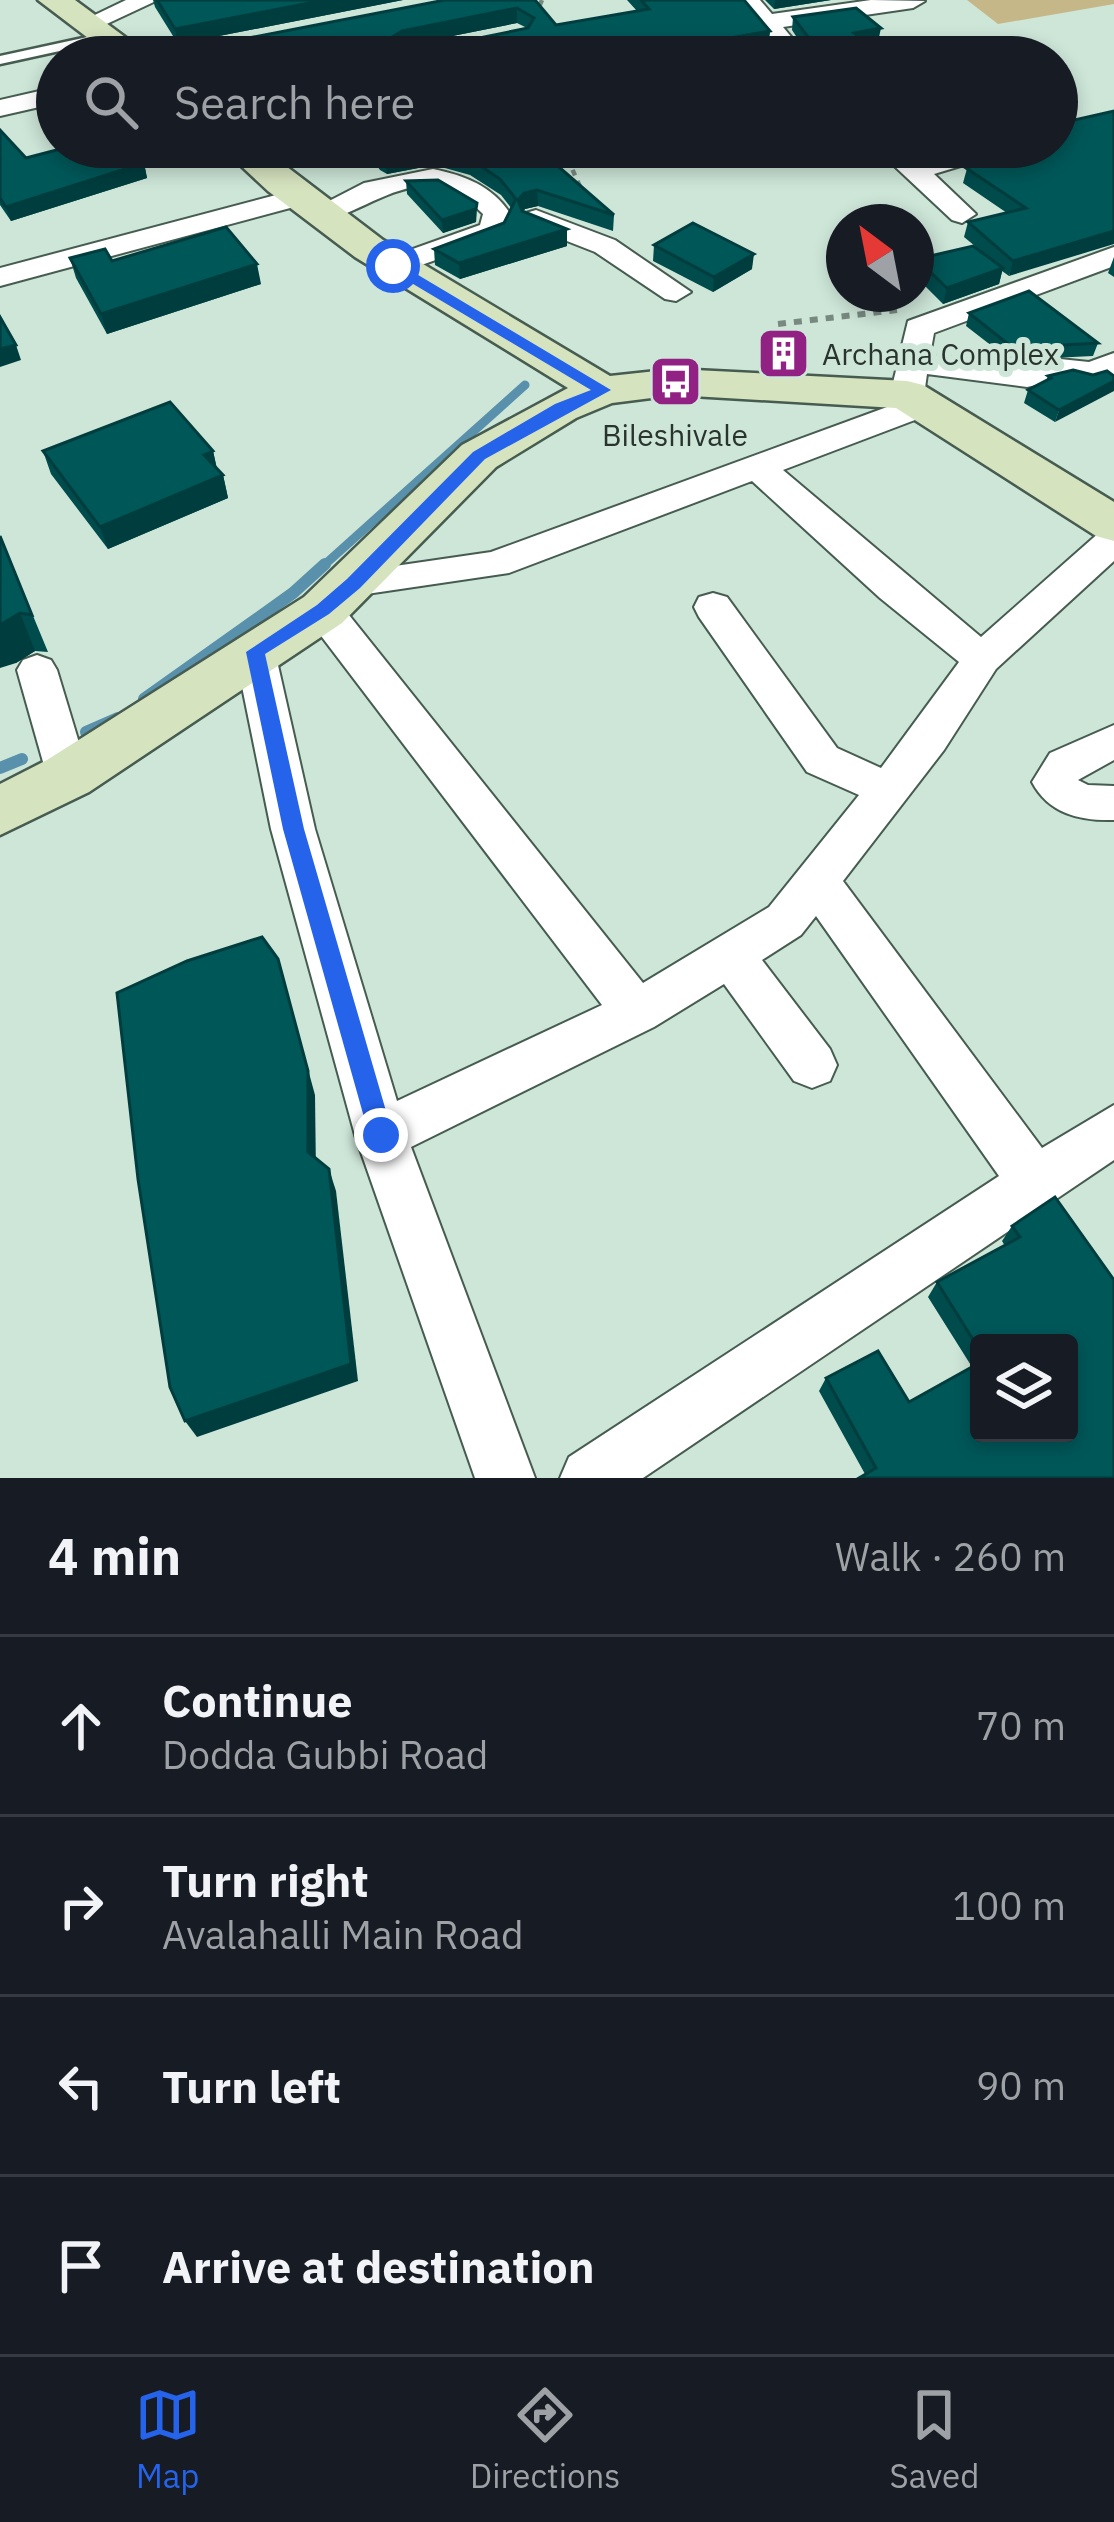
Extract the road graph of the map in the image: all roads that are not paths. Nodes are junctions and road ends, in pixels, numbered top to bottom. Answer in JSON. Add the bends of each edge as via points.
{"nodes":[{"id":1,"x":54,"y":0,"type":"edge"},
{"id":2,"x":146,"y":0,"type":"edge"},
{"id":3,"x":747,"y":0,"type":"edge"},
{"id":4,"x":913,"y":1,"type":"edge"},
{"id":5,"x":766,"y":22,"type":"junction"},
{"id":6,"x":97,"y":30,"type":"junction"},
{"id":7,"x":78,"y":36,"type":"edge"},
{"id":8,"x":106,"y":36,"type":"edge"},
{"id":9,"x":778,"y":36,"type":"edge"},
{"id":10,"x":36,"y":49,"type":"edge"},
{"id":11,"x":0,"y":60,"type":"edge"},
{"id":12,"x":36,"y":100,"type":"edge"},
{"id":13,"x":0,"y":108,"type":"edge"},
{"id":14,"x":265,"y":168,"type":"edge"},
{"id":15,"x":910,"y":168,"type":"edge"},
{"id":16,"x":923,"y":168,"type":"edge"},
{"id":17,"x":913,"y":171,"type":"junction"},
{"id":18,"x":575,"y":202,"type":"edge"},
{"id":19,"x":306,"y":206,"type":"junction"},
{"id":20,"x":962,"y":214,"type":"dead end"},
{"id":21,"x":536,"y":219,"type":"junction"},
{"id":22,"x":496,"y":223,"type":"junction"},
{"id":23,"x":0,"y":242,"type":"edge"},
{"id":24,"x":1114,"y":256,"type":"edge"},
{"id":25,"x":393,"y":266,"type":"junction"},
{"id":26,"x":10,"y":274,"type":"edge"},
{"id":27,"x":676,"y":292,"type":"dead end"},
{"id":28,"x":934,"y":304,"type":"edge"},
{"id":29,"x":911,"y":312,"type":"edge"},
{"id":30,"x":1114,"y":363,"type":"edge"},
{"id":31,"x":915,"y":388,"type":"junction"},
{"id":32,"x":603,"y":390,"type":"junction"},
{"id":33,"x":760,"y":469,"type":"junction"},
{"id":34,"x":1114,"y":524,"type":"edge"},
{"id":35,"x":1114,"y":540,"type":"edge"},
{"id":36,"x":338,"y":597,"type":"junction"},
{"id":37,"x":713,"y":607,"type":"dead end"},
{"id":38,"x":255,"y":652,"type":"junction"},
{"id":39,"x":982,"y":659,"type":"junction"},
{"id":40,"x":37,"y":670,"type":"dead end"},
{"id":41,"x":1114,"y":741,"type":"edge"},
{"id":42,"x":68,"y":776,"type":"junction"},
{"id":43,"x":891,"y":788,"type":"junction"},
{"id":44,"x":1114,"y":803,"type":"edge"},
{"id":45,"x":0,"y":811,"type":"edge"},
{"id":46,"x":818,"y":883,"type":"junction"},
{"id":47,"x":730,"y":956,"type":"junction"},
{"id":48,"x":637,"y":1012,"type":"junction"},
{"id":49,"x":812,"y":1065,"type":"dead end"},
{"id":50,"x":1114,"y":1130,"type":"edge"},
{"id":51,"x":381,"y":1135,"type":"junction"},
{"id":52,"x":1035,"y":1182,"type":"junction"},
{"id":53,"x":505,"y":1478,"type":"edge"},
{"id":54,"x":590,"y":1478,"type":"edge"}],
"edges":[{"from":1,"to":6,"type":"main road"},
{"from":2,"to":6,"type":"street"},
{"from":3,"to":5,"type":"street"},
{"from":4,"to":5,"type":"street"},
{"from":5,"to":9,"type":"street"},
{"from":6,"to":7,"type":"lane"},
{"from":6,"to":8,"type":"main road"},
{"from":10,"to":11,"type":"lane"},
{"from":12,"to":13,"type":"street"},
{"from":14,"to":19,"type":"main road"},
{"from":15,"to":17,"type":"street"},
{"from":16,"to":17,"type":"street"},
{"from":17,"to":20,"type":"street"},
{"from":18,"to":21,"type":"street"},
{"from":19,"to":22,"type":"street","via":[[440,175],[495,209]]},
{"from":19,"to":25,"type":"main road"},
{"from":19,"to":26,"type":"street"},
{"from":21,"to":22,"type":"street"},
{"from":21,"to":27,"type":"street","via":[[605,246]]},
{"from":22,"to":25,"type":"street"},
{"from":23,"to":26,"type":"street"},
{"from":24,"to":28,"type":"street"},
{"from":25,"to":32,"type":"main road"},
{"from":29,"to":31,"type":"street"},
{"from":30,"to":31,"type":"street","via":[[1090,373],[1071,364],[1020,378],[944,363]]},
{"from":31,"to":32,"type":"main road","via":[[675,382]]},
{"from":31,"to":33,"type":"street"},
{"from":31,"to":34,"type":"main road"},
{"from":32,"to":36,"type":"main road","via":[[479,456]]},
{"from":33,"to":36,"type":"street","via":[[496,564]]},
{"from":33,"to":39,"type":"street"},
{"from":35,"to":39,"type":"street"},
{"from":36,"to":38,"type":"main road"},
{"from":36,"to":48,"type":"street"},
{"from":37,"to":43,"type":"street","via":[[822,760]]},
{"from":38,"to":42,"type":"main road"},
{"from":38,"to":51,"type":"street","via":[[293,829]]},
{"from":39,"to":43,"type":"street"},
{"from":40,"to":42,"type":"street"},
{"from":41,"to":44,"type":"street","via":[[1065,765],[1054,782],[1085,805]]},
{"from":42,"to":45,"type":"main road"},
{"from":43,"to":46,"type":"street"},
{"from":46,"to":47,"type":"street","via":[[785,921]]},
{"from":46,"to":52,"type":"street"},
{"from":47,"to":48,"type":"street"},
{"from":47,"to":49,"type":"street"},
{"from":48,"to":51,"type":"street"},
{"from":50,"to":52,"type":"street"},
{"from":51,"to":53,"type":"street"},
{"from":52,"to":54,"type":"street"}]}
